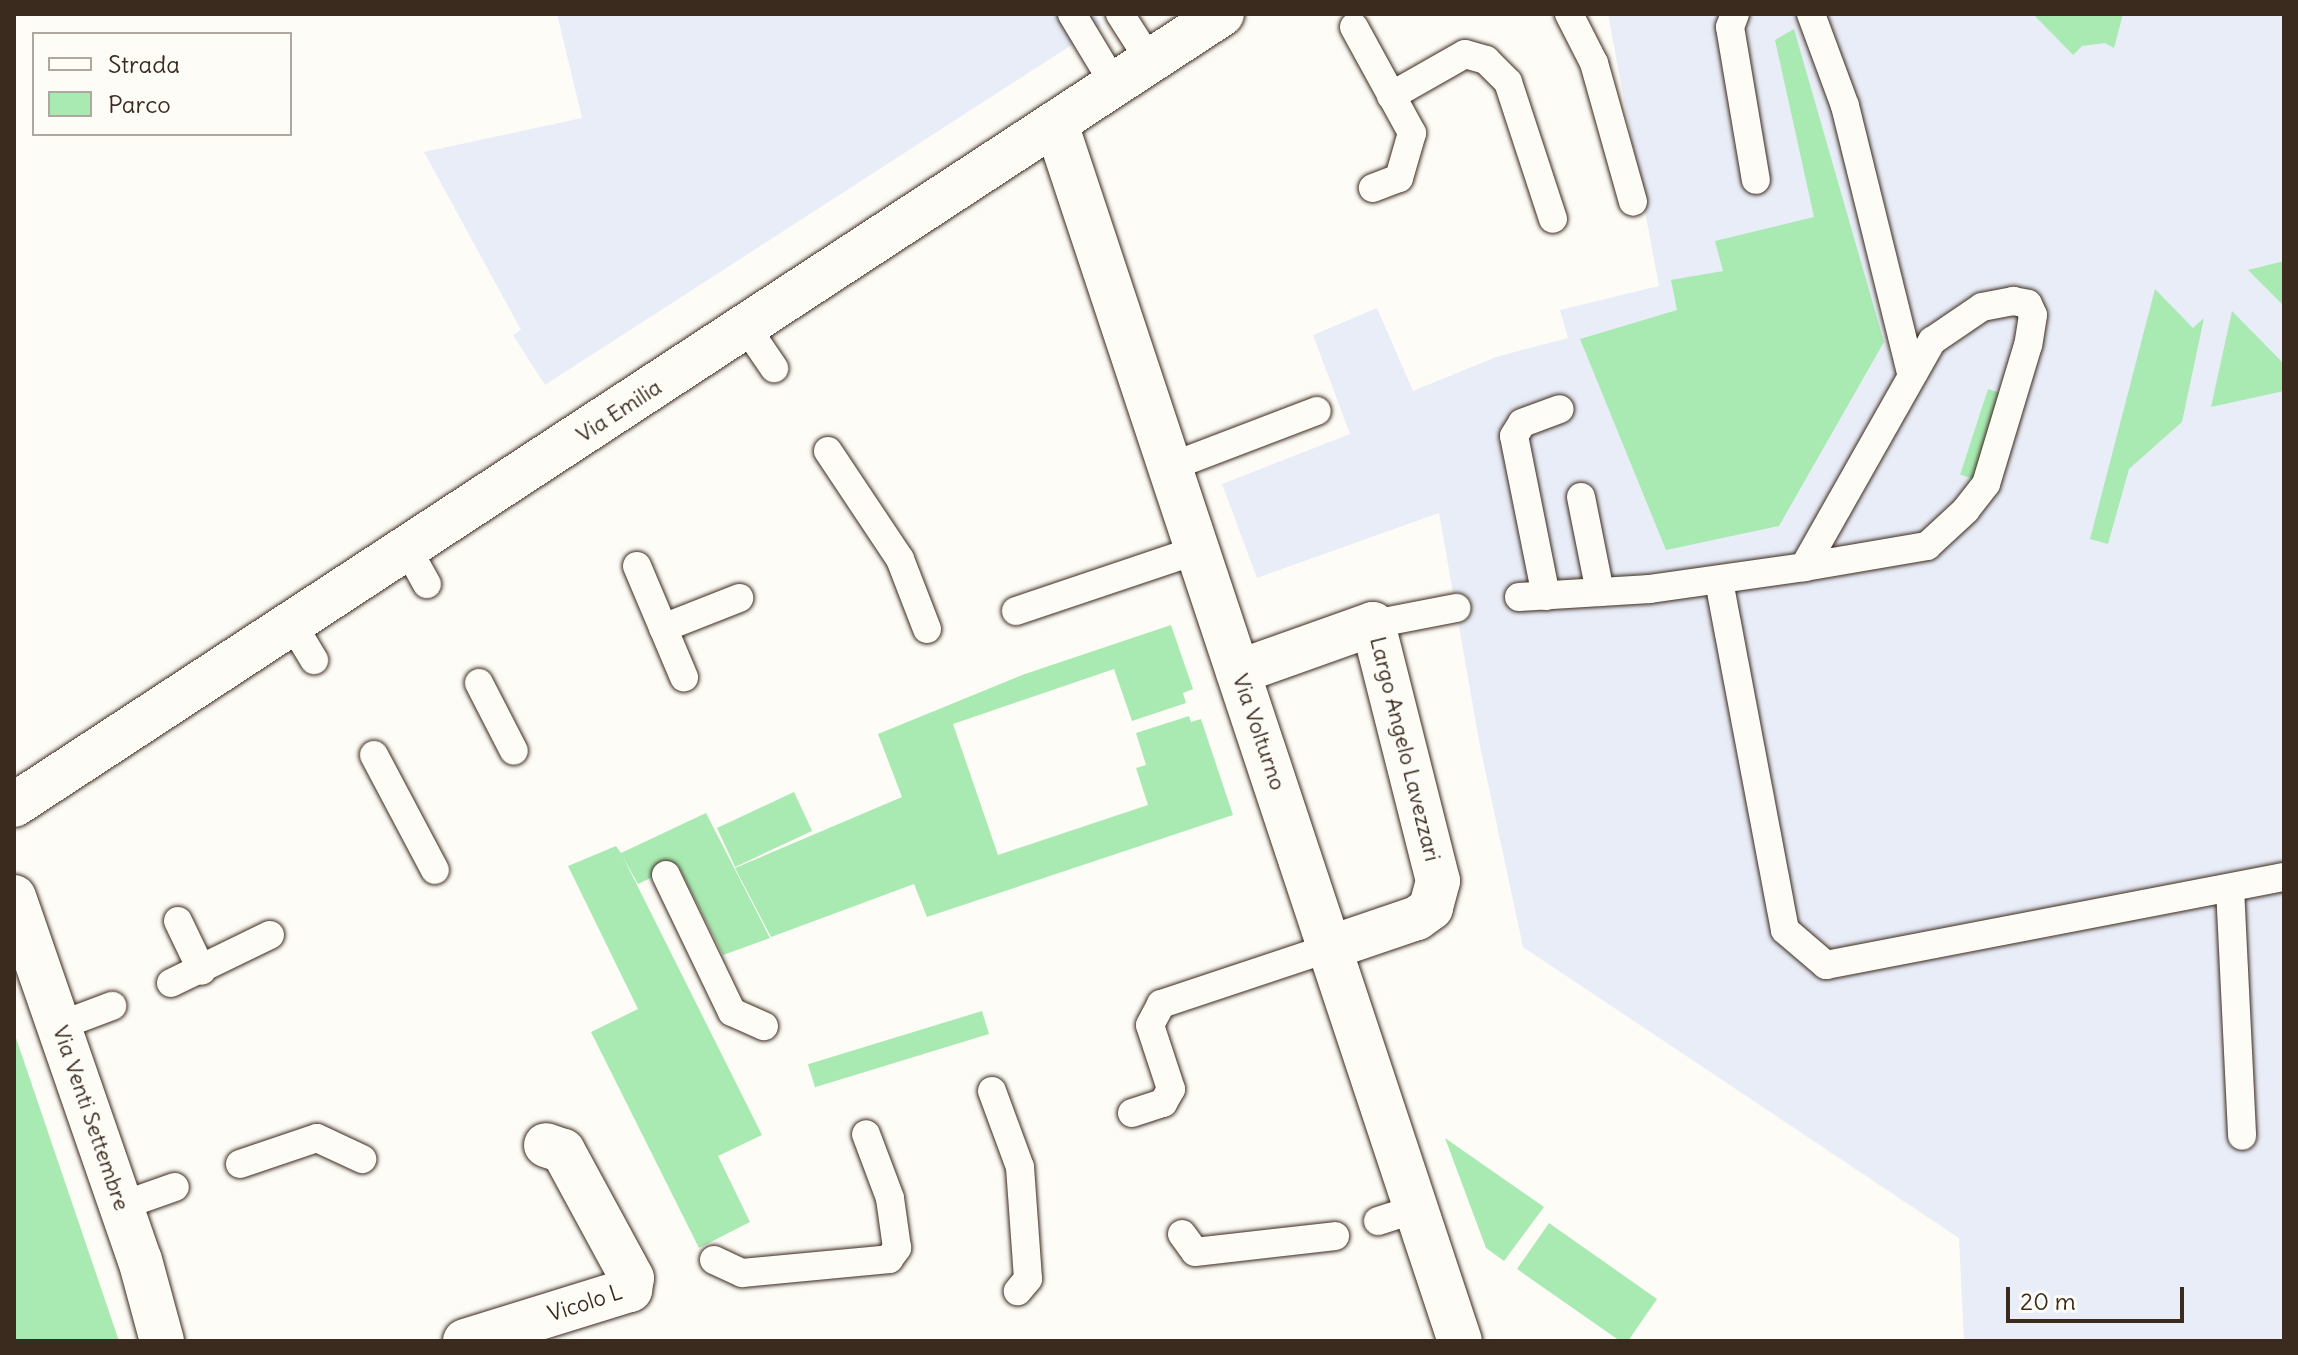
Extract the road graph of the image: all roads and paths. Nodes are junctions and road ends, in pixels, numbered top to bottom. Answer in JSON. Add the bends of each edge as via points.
{"nodes":[{"id":1,"x":1072,"y":14,"type":"edge"},
{"id":2,"x":1120,"y":14,"type":"edge"},
{"id":3,"x":1222,"y":14,"type":"edge"},
{"id":4,"x":1569,"y":14,"type":"edge"},
{"id":5,"x":1735,"y":14,"type":"edge"},
{"id":6,"x":1811,"y":14,"type":"edge"},
{"id":7,"x":1354,"y":27,"type":"dead end"},
{"id":8,"x":1150,"y":61,"type":"junction"},
{"id":9,"x":1114,"y":84,"type":"junction"},
{"id":10,"x":1391,"y":96,"type":"junction"},
{"id":11,"x":1056,"y":124,"type":"junction"},
{"id":12,"x":1756,"y":180,"type":"dead end"},
{"id":13,"x":1373,"y":188,"type":"dead end"},
{"id":14,"x":1633,"y":202,"type":"dead end"},
{"id":15,"x":1553,"y":219,"type":"dead end"},
{"id":16,"x":746,"y":327,"type":"junction"},
{"id":17,"x":774,"y":368,"type":"dead end"},
{"id":18,"x":1911,"y":372,"type":"junction"},
{"id":19,"x":1560,"y":409,"type":"dead end"},
{"id":20,"x":1317,"y":411,"type":"dead end"},
{"id":21,"x":828,"y":451,"type":"dead end"},
{"id":22,"x":1170,"y":467,"type":"junction"},
{"id":23,"x":1581,"y":497,"type":"dead end"},
{"id":24,"x":1197,"y":550,"type":"junction"},
{"id":25,"x":637,"y":566,"type":"dead end"},
{"id":26,"x":1804,"y":567,"type":"junction"},
{"id":27,"x":1719,"y":581,"type":"junction"},
{"id":28,"x":1600,"y":592,"type":"junction"},
{"id":29,"x":739,"y":598,"type":"dead end"},
{"id":30,"x":1456,"y":608,"type":"dead end"},
{"id":31,"x":1016,"y":611,"type":"dead end"},
{"id":32,"x":1373,"y":624,"type":"junction"},
{"id":33,"x":663,"y":628,"type":"junction"},
{"id":34,"x":927,"y":629,"type":"dead end"},
{"id":35,"x":1238,"y":672,"type":"junction"},
{"id":36,"x":684,"y":677,"type":"dead end"},
{"id":37,"x":479,"y":683,"type":"dead end"},
{"id":38,"x":514,"y":751,"type":"dead end"},
{"id":39,"x":374,"y":755,"type":"dead end"},
{"id":40,"x":14,"y":805,"type":"edge"},
{"id":41,"x":435,"y":870,"type":"dead end"},
{"id":42,"x":666,"y":875,"type":"dead end"},
{"id":43,"x":2284,"y":877,"type":"edge"},
{"id":44,"x":2230,"y":888,"type":"junction"},
{"id":45,"x":14,"y":897,"type":"edge"},
{"id":46,"x":178,"y":921,"type":"dead end"},
{"id":47,"x":270,"y":935,"type":"dead end"},
{"id":48,"x":1332,"y":947,"type":"junction"},
{"id":49,"x":202,"y":971,"type":"junction"},
{"id":50,"x":171,"y":983,"type":"dead end"},
{"id":51,"x":112,"y":1006,"type":"dead end"},
{"id":52,"x":59,"y":1026,"type":"junction"},
{"id":53,"x":764,"y":1026,"type":"dead end"},
{"id":54,"x":992,"y":1091,"type":"dead end"},
{"id":55,"x":1132,"y":1113,"type":"dead end"},
{"id":56,"x":866,"y":1134,"type":"dead end"},
{"id":57,"x":2242,"y":1136,"type":"dead end"},
{"id":58,"x":546,"y":1145,"type":"dead end"},
{"id":59,"x":362,"y":1159,"type":"dead end"},
{"id":60,"x":240,"y":1164,"type":"dead end"},
{"id":61,"x":175,"y":1187,"type":"dead end"},
{"id":62,"x":121,"y":1206,"type":"junction"},
{"id":63,"x":1182,"y":1234,"type":"dead end"},
{"id":64,"x":1335,"y":1236,"type":"dead end"},
{"id":65,"x":714,"y":1260,"type":"dead end"},
{"id":66,"x":1018,"y":1291,"type":"dead end"},
{"id":67,"x":162,"y":1341,"type":"edge"},
{"id":68,"x":465,"y":1341,"type":"edge"},
{"id":69,"x":1460,"y":1341,"type":"edge"}],
"edges":[{"from":1,"to":9,"type":"lane"},
{"from":2,"to":8,"type":"lane"},
{"from":3,"to":8,"type":"street","name":"Via Emilia"},
{"from":4,"to":14,"type":"lane","via":[[1594,63]]},
{"from":5,"to":12,"type":"lane","via":[[1730,27]]},
{"from":6,"to":18,"type":"lane","via":[[1845,106]]},
{"from":7,"to":10,"type":"lane"},
{"from":8,"to":9,"type":"street","name":"Via Emilia"},
{"from":9,"to":11,"type":"street","name":"Via Emilia"},
{"from":10,"to":13,"type":"lane","via":[[1412,133],[1399,178]]},
{"from":10,"to":15,"type":"lane","via":[[1465,54],[1486,60],[1508,82]]},
{"from":11,"to":16,"type":"street","name":"Via Emilia"},
{"from":11,"to":22,"type":"street","name":"Via Volturno"},
{"from":16,"to":17,"type":"lane"},
{"from":16,"to":40,"type":"street","name":"Via Emilia","via":[[418,567],[304,642]]},
{"from":18,"to":26,"type":"lane"},
{"from":18,"to":26,"type":"lane","via":[[1932,341],[1982,307],[2028,304],[2033,315],[2028,345],[1990,470],[1966,510],[1927,546]]},
{"from":19,"to":28,"type":"lane","via":[[1522,423],[1514,436],[1532,596]]},
{"from":20,"to":22,"type":"lane"},
{"from":21,"to":34,"type":"lane","via":[[900,559]]},
{"from":22,"to":24,"type":"street","name":"Via Volturno"},
{"from":23,"to":28,"type":"lane"},
{"from":24,"to":31,"type":"lane"},
{"from":24,"to":35,"type":"street","name":"Via Volturno"},
{"from":25,"to":33,"type":"lane"},
{"from":26,"to":27,"type":"lane"},
{"from":27,"to":28,"type":"lane"},
{"from":27,"to":44,"type":"lane","via":[[1785,930],[1826,965]]},
{"from":29,"to":33,"type":"lane"},
{"from":30,"to":32,"type":"lane"},
{"from":32,"to":35,"type":"street","name":"Largo Angelo Lavezzari"},
{"from":32,"to":48,"type":"street","name":"Largo Angelo Lavezzari","via":[[1438,881],[1431,908],[1417,918]]},
{"from":33,"to":36,"type":"lane"},
{"from":35,"to":48,"type":"street","name":"Via Volturno"},
{"from":37,"to":38,"type":"lane"},
{"from":39,"to":41,"type":"lane"},
{"from":42,"to":53,"type":"lane","via":[[732,1012]]},
{"from":43,"to":44,"type":"lane"},
{"from":44,"to":57,"type":"lane"},
{"from":45,"to":52,"type":"street","name":"Via Venti Settembre"},
{"from":46,"to":49,"type":"lane"},
{"from":47,"to":49,"type":"lane"},
{"from":48,"to":55,"type":"lane","via":[[1161,1004],[1150,1025],[1171,1089],[1163,1103]]},
{"from":48,"to":69,"type":"street","name":"Via Volturno","via":[[1398,1215]]},
{"from":49,"to":50,"type":"lane"},
{"from":51,"to":52,"type":"lane"},
{"from":52,"to":62,"type":"street","name":"Via Venti Settembre"},
{"from":54,"to":66,"type":"lane","via":[[1020,1167],[1028,1279]]},
{"from":56,"to":65,"type":"lane","via":[[890,1198],[897,1248],[889,1259],[742,1273]]},
{"from":58,"to":68,"type":"street","name":"Vicolo L","via":[[563,1151],[632,1278],[630,1290]]},
{"from":59,"to":60,"type":"lane","via":[[317,1138]]},
{"from":61,"to":62,"type":"lane"},
{"from":62,"to":67,"type":"street","name":"Via Venti Settembre"},
{"from":63,"to":64,"type":"lane","via":[[1195,1252]]}]}
